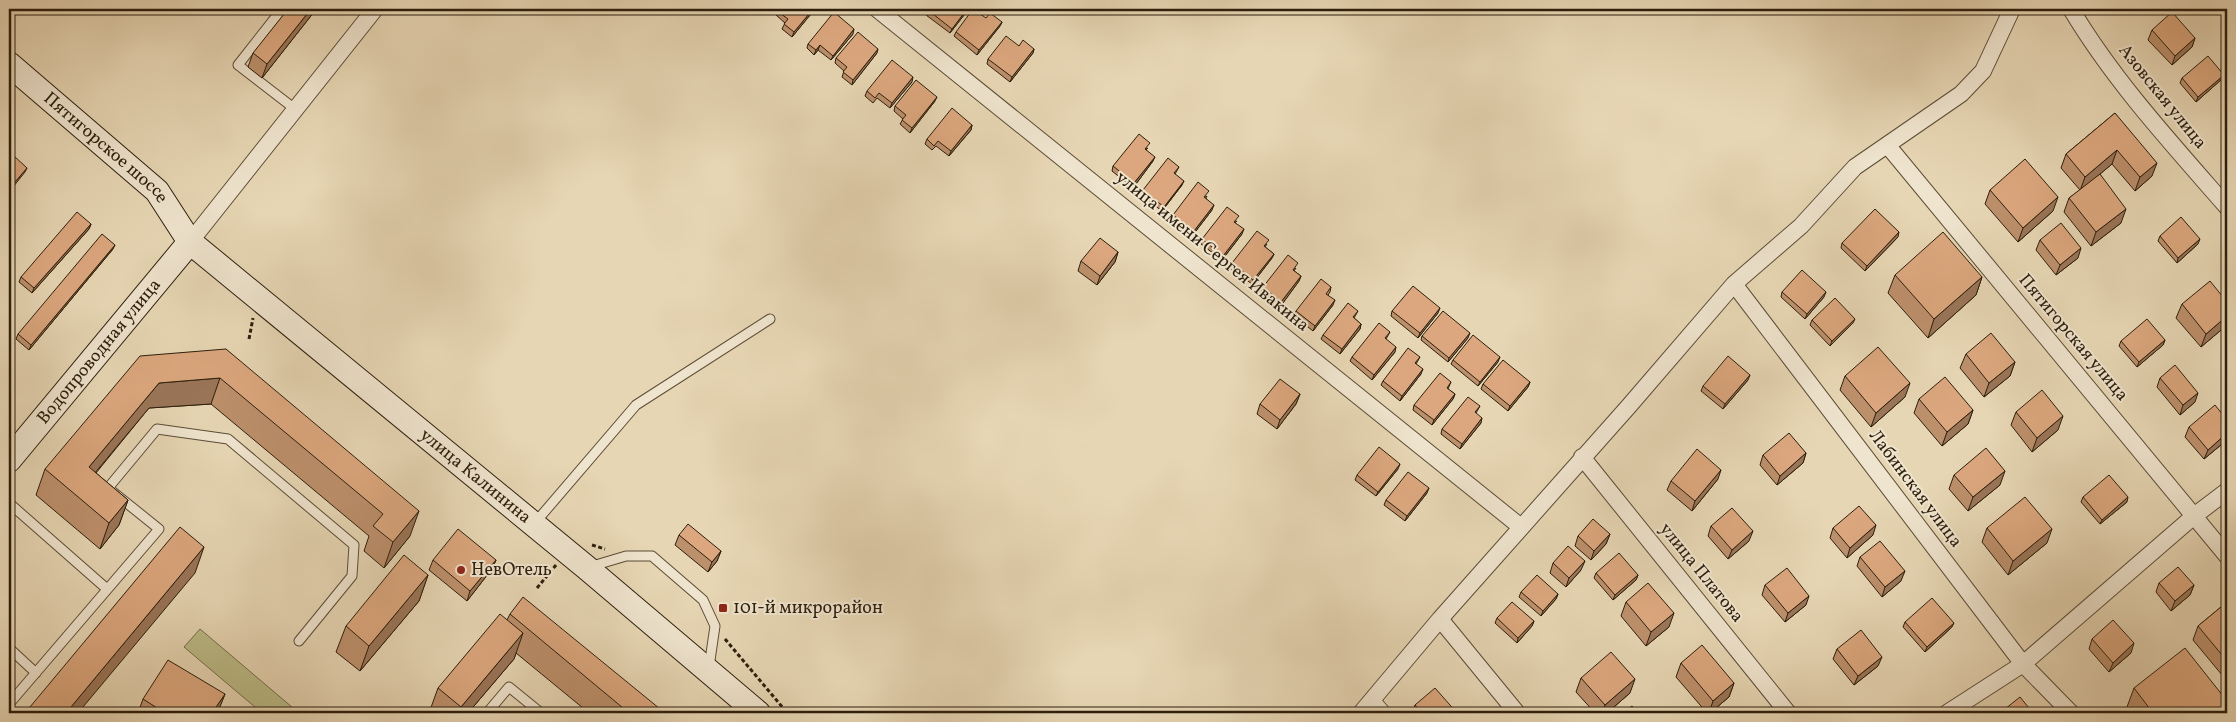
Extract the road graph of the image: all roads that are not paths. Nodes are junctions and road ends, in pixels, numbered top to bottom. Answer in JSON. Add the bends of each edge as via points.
{"nodes":[{"id":1,"x":282,"y":9,"type":"edge"},
{"id":2,"x":878,"y":9,"type":"edge"},
{"id":3,"x":2012,"y":9,"type":"edge"},
{"id":4,"x":2071,"y":9,"type":"edge"},
{"id":5,"x":369,"y":11,"type":"edge"},
{"id":6,"x":9,"y":64,"type":"edge"},
{"id":7,"x":295,"y":109,"type":"junction"},
{"id":8,"x":1888,"y":146,"type":"junction"},
{"id":9,"x":2227,"y":206,"type":"edge"},
{"id":10,"x":190,"y":242,"type":"junction"},
{"id":11,"x":1734,"y":284,"type":"junction"},
{"id":12,"x":770,"y":318,"type":"dead end"},
{"id":13,"x":1582,"y":457,"type":"junction"},
{"id":14,"x":9,"y":460,"type":"edge"},
{"id":15,"x":2227,"y":491,"type":"edge"},
{"id":16,"x":9,"y":503,"type":"edge"},
{"id":17,"x":2194,"y":516,"type":"junction"},
{"id":18,"x":534,"y":524,"type":"junction"},
{"id":19,"x":1521,"y":527,"type":"junction"},
{"id":20,"x":2227,"y":556,"type":"edge"},
{"id":21,"x":587,"y":568,"type":"junction"},
{"id":22,"x":107,"y":589,"type":"junction"},
{"id":23,"x":1440,"y":619,"type":"junction"},
{"id":24,"x":299,"y":641,"type":"dead end"},
{"id":25,"x":9,"y":648,"type":"edge"},
{"id":26,"x":2023,"y":664,"type":"junction"},
{"id":27,"x":708,"y":672,"type":"junction"},
{"id":28,"x":36,"y":673,"type":"junction"},
{"id":29,"x":1374,"y":698,"type":"junction"},
{"id":30,"x":9,"y":704,"type":"edge"},
{"id":31,"x":487,"y":713,"type":"edge"},
{"id":32,"x":541,"y":713,"type":"edge"},
{"id":33,"x":758,"y":713,"type":"edge"},
{"id":34,"x":1361,"y":713,"type":"edge"},
{"id":35,"x":1387,"y":713,"type":"edge"},
{"id":36,"x":1517,"y":713,"type":"edge"},
{"id":37,"x":1788,"y":713,"type":"edge"},
{"id":38,"x":1947,"y":713,"type":"edge"},
{"id":39,"x":2070,"y":713,"type":"edge"}],
"edges":[{"from":1,"to":7,"type":"lane","via":[[238,65]]},
{"from":2,"to":19,"type":"street","name":"улица имени Сергея Ивакина"},
{"from":3,"to":8,"type":"street","via":[[1982,71],[1972,83]]},
{"from":4,"to":9,"type":"street","name":"Азовская улица","via":[[2113,72]]},
{"from":5,"to":7,"type":"street"},
{"from":6,"to":10,"type":"main road","name":"Пятигорское шоссе","via":[[157,191]]},
{"from":7,"to":10,"type":"street"},
{"from":8,"to":11,"type":"street","via":[[1855,166],[1801,226]]},
{"from":8,"to":17,"type":"street","name":"Пятигорская улица"},
{"from":10,"to":14,"type":"main road","name":"Водопроводная улица"},
{"from":10,"to":18,"type":"main road","name":"улица Калинина"},
{"from":11,"to":13,"type":"street"},
{"from":11,"to":26,"type":"street","name":"Лабинская улица"},
{"from":12,"to":18,"type":"lane","via":[[636,405]]},
{"from":13,"to":19,"type":"street"},
{"from":13,"to":37,"type":"street","name":"улица Платова"},
{"from":15,"to":17,"type":"street"},
{"from":16,"to":22,"type":"lane"},
{"from":17,"to":20,"type":"street","name":"Пятигорская улица"},
{"from":17,"to":26,"type":"street"},
{"from":18,"to":21,"type":"main road","name":"улица Калинина"},
{"from":19,"to":23,"type":"street"},
{"from":21,"to":27,"type":"main road","name":"улица Калинина"},
{"from":21,"to":27,"type":"lane","via":[[626,556],[652,556],[703,600],[715,626]]},
{"from":22,"to":24,"type":"lane","via":[[159,529],[108,488],[158,429],[228,439],[354,545],[352,576]]},
{"from":22,"to":28,"type":"lane"},
{"from":23,"to":29,"type":"street"},
{"from":23,"to":36,"type":"street"},
{"from":25,"to":28,"type":"lane"},
{"from":26,"to":38,"type":"street"},
{"from":26,"to":39,"type":"street","name":"Лабинская улица"},
{"from":27,"to":33,"type":"main road","name":"улица Калинина"},
{"from":28,"to":30,"type":"lane"},
{"from":29,"to":34,"type":"street"},
{"from":29,"to":35,"type":"lane"},
{"from":31,"to":32,"type":"lane","via":[[509,687]]}]}
